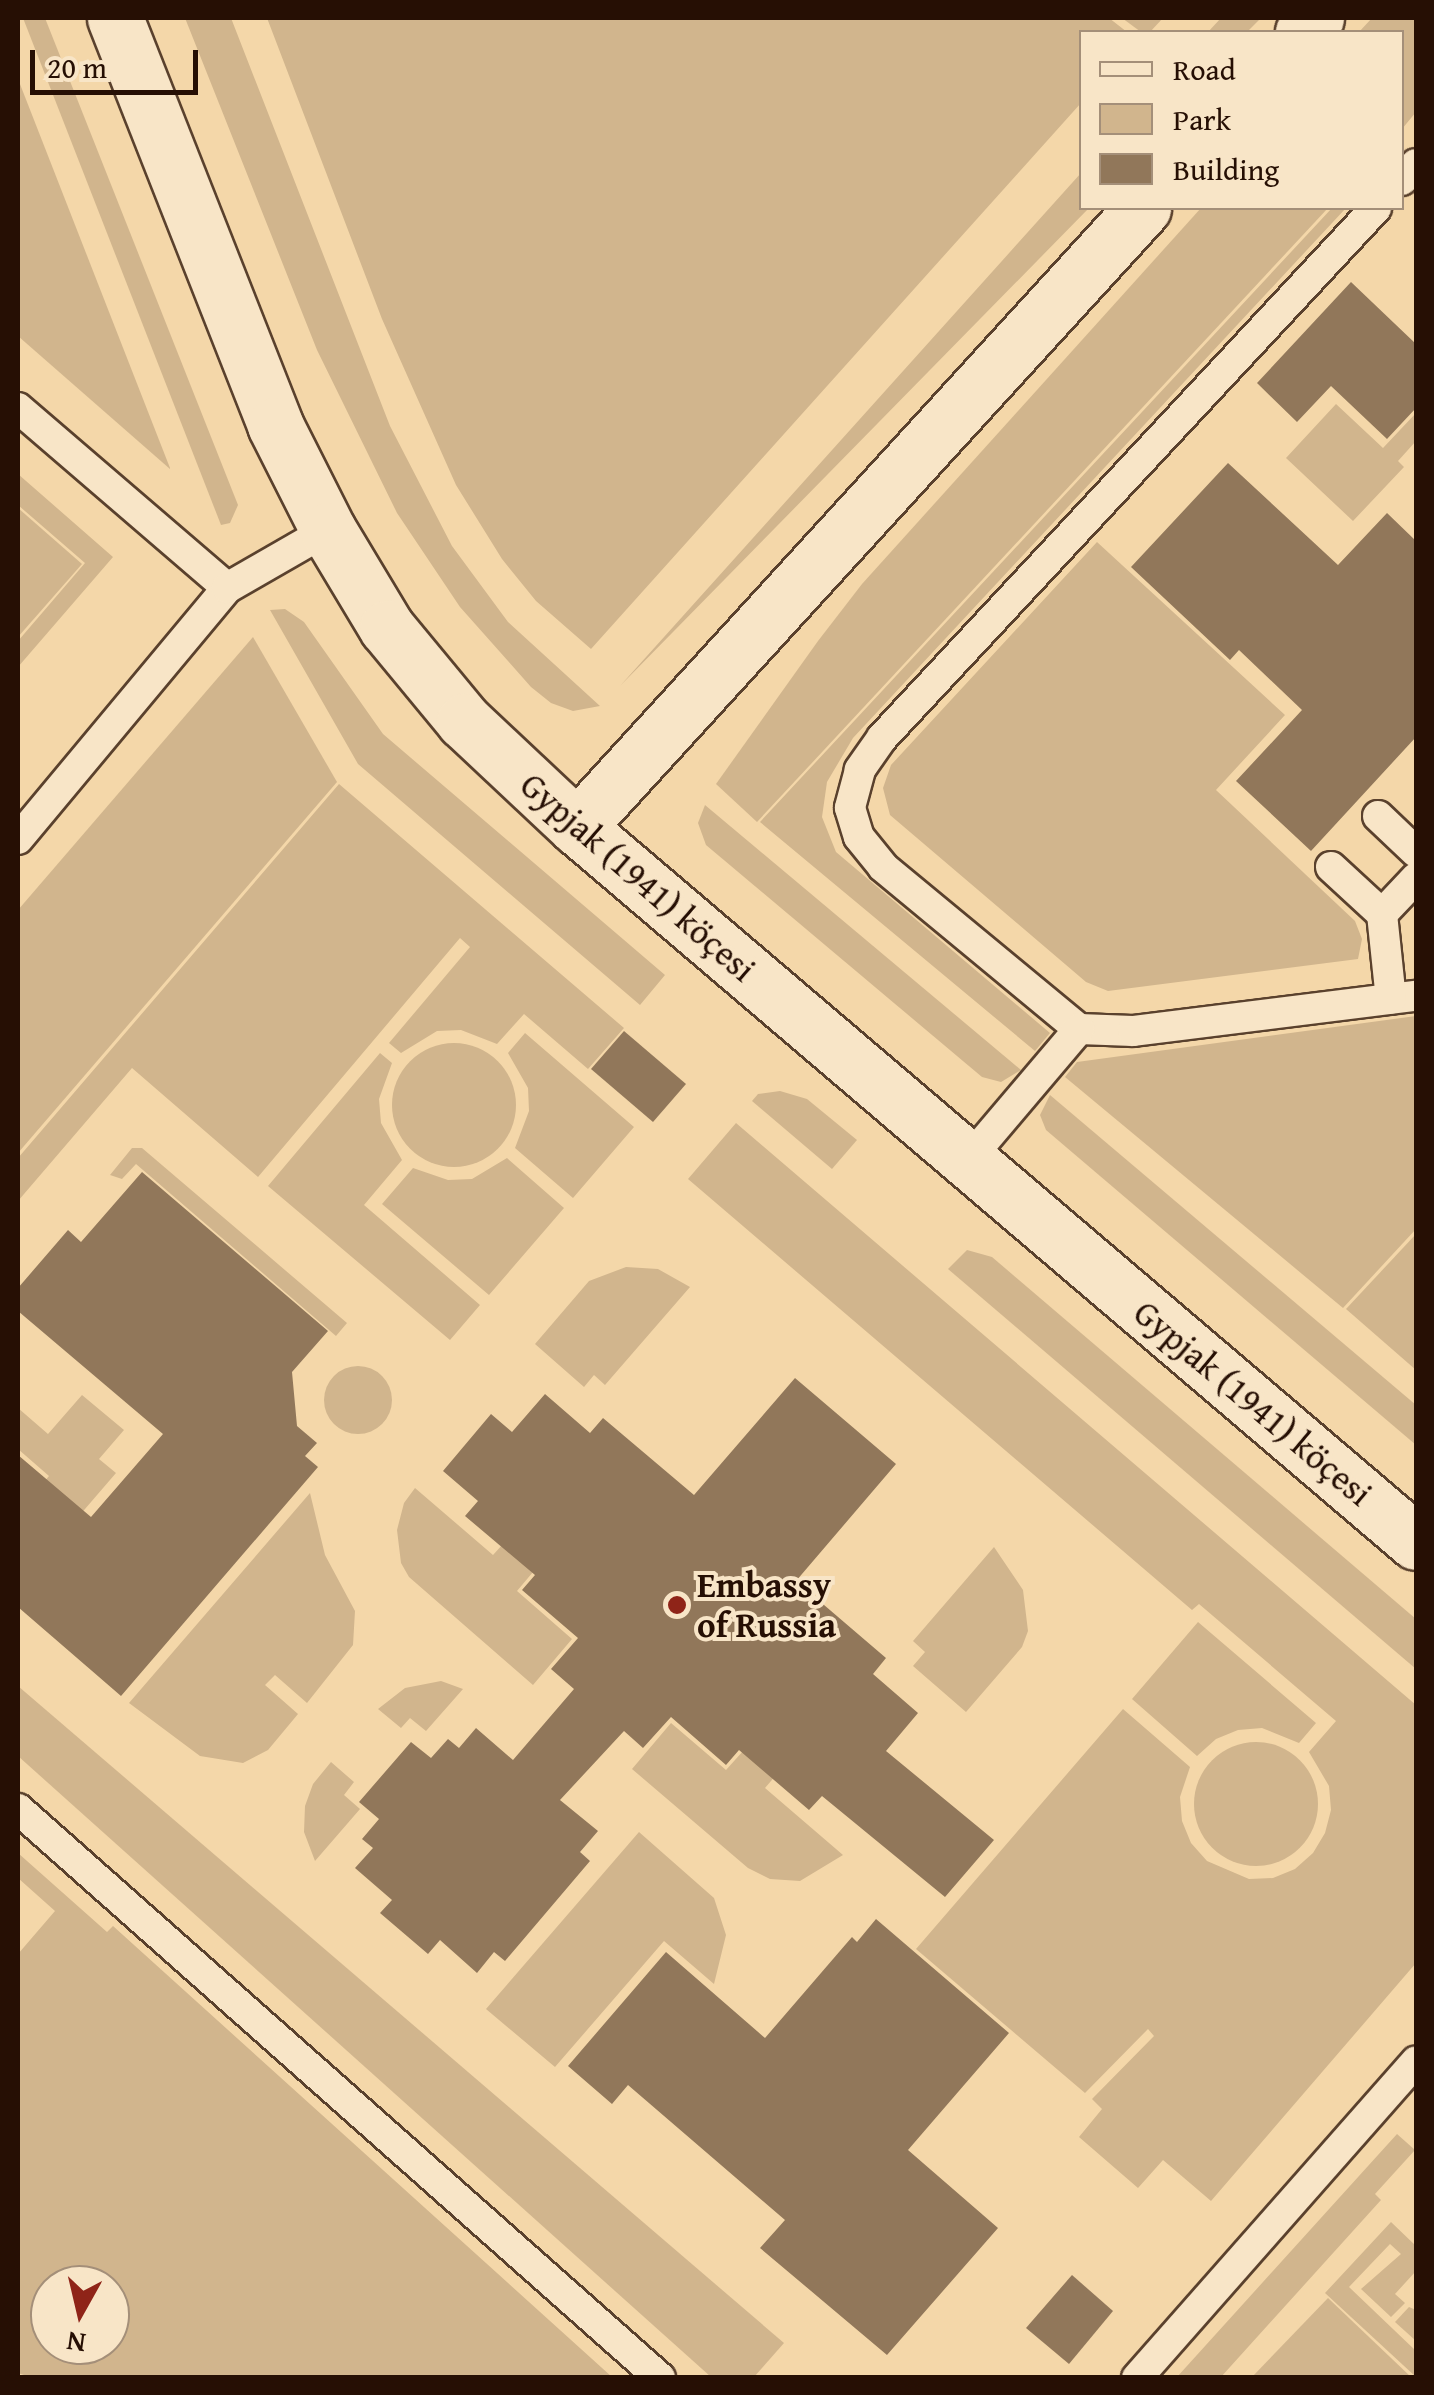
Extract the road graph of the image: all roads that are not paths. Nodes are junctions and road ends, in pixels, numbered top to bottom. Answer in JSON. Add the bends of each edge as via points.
{"nodes":[{"id":1,"x":115,"y":18,"type":"edge"},
{"id":2,"x":1141,"y":210,"type":"edge"},
{"id":3,"x":1374,"y":210,"type":"edge"},
{"id":4,"x":18,"y":408,"type":"edge"},
{"id":5,"x":328,"y":530,"type":"junction"},
{"id":6,"x":227,"y":588,"type":"junction"},
{"id":7,"x":1378,"y":816,"type":"dead end"},
{"id":8,"x":577,"y":827,"type":"junction"},
{"id":9,"x":18,"y":839,"type":"edge"},
{"id":10,"x":1416,"y":852,"type":"edge"},
{"id":11,"x":1330,"y":867,"type":"dead end"},
{"id":12,"x":1416,"y":878,"type":"edge"},
{"id":13,"x":1382,"y":914,"type":"junction"},
{"id":14,"x":1404,"y":997,"type":"edge"},
{"id":15,"x":1079,"y":1029,"type":"junction"},
{"id":16,"x":968,"y":1160,"type":"junction"},
{"id":17,"x":1416,"y":1542,"type":"edge"},
{"id":18,"x":18,"y":1809,"type":"edge"},
{"id":19,"x":1416,"y":2062,"type":"edge"},
{"id":20,"x":660,"y":2378,"type":"edge"},
{"id":21,"x":1137,"y":2378,"type":"edge"}],
"edges":[{"from":1,"to":5,"type":"street","name":"Gypjak (1941) köçesi","via":[[275,425]]},
{"from":2,"to":8,"type":"street"},
{"from":3,"to":15,"type":"lane","via":[[882,738],[860,770],[850,808],[859,837],[883,866]]},
{"from":4,"to":6,"type":"lane"},
{"from":5,"to":6,"type":"lane"},
{"from":5,"to":8,"type":"street","name":"Gypjak (1941) köçesi","via":[[386,628],[464,720]]},
{"from":6,"to":9,"type":"lane"},
{"from":7,"to":10,"type":"lane"},
{"from":8,"to":16,"type":"street","name":"Gypjak (1941) köçesi"},
{"from":11,"to":13,"type":"lane"},
{"from":12,"to":13,"type":"lane"},
{"from":13,"to":14,"type":"lane"},
{"from":14,"to":15,"type":"lane","via":[[1133,1031]]},
{"from":15,"to":16,"type":"lane"},
{"from":16,"to":17,"type":"street","name":"Gypjak (1941) köçesi"},
{"from":18,"to":20,"type":"lane"},
{"from":19,"to":21,"type":"lane"}]}
